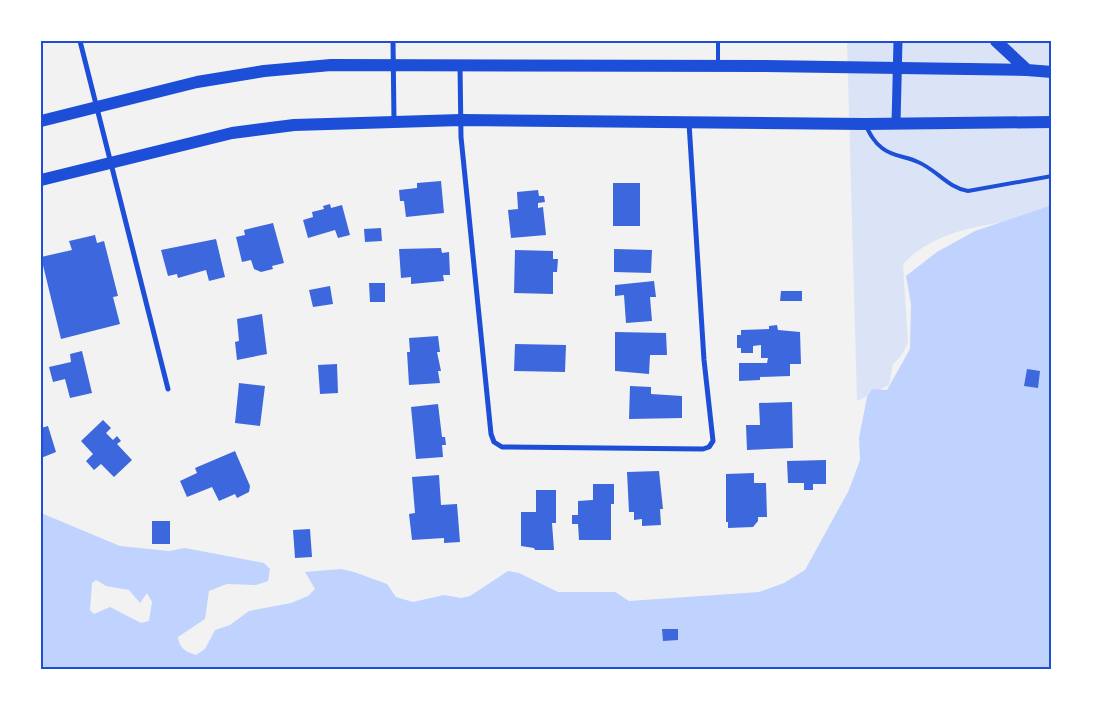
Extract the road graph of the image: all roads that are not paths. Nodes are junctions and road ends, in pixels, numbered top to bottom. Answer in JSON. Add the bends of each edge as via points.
{"nodes":[{"id":1,"x":80,"y":41,"type":"edge"},
{"id":2,"x":393,"y":41,"type":"edge"},
{"id":3,"x":718,"y":41,"type":"edge"},
{"id":4,"x":898,"y":41,"type":"edge"},
{"id":5,"x":996,"y":41,"type":"edge"},
{"id":6,"x":393,"y":64,"type":"junction"},
{"id":7,"x":460,"y":64,"type":"junction"},
{"id":8,"x":718,"y":66,"type":"junction"},
{"id":9,"x":897,"y":68,"type":"junction"},
{"id":10,"x":1027,"y":70,"type":"junction"},
{"id":11,"x":1052,"y":72,"type":"edge"},
{"id":12,"x":97,"y":107,"type":"junction"},
{"id":13,"x":461,"y":120,"type":"junction"},
{"id":14,"x":41,"y":121,"type":"edge"},
{"id":15,"x":394,"y":122,"type":"junction"},
{"id":16,"x":689,"y":122,"type":"junction"},
{"id":17,"x":1052,"y":122,"type":"edge"},
{"id":18,"x":866,"y":124,"type":"junction"},
{"id":19,"x":896,"y":124,"type":"junction"},
{"id":20,"x":112,"y":162,"type":"junction"},
{"id":21,"x":1052,"y":176,"type":"edge"},
{"id":22,"x":41,"y":180,"type":"edge"},
{"id":23,"x":168,"y":389,"type":"dead end"}],
"edges":[{"from":1,"to":12,"type":"street"},
{"from":2,"to":6,"type":"street"},
{"from":3,"to":8,"type":"lane"},
{"from":4,"to":9,"type":"street"},
{"from":5,"to":10,"type":"main road"},
{"from":6,"to":7,"type":"main road"},
{"from":6,"to":12,"type":"main road","via":[[264,71],[197,82]]},
{"from":6,"to":15,"type":"street"},
{"from":7,"to":8,"type":"main road"},
{"from":7,"to":13,"type":"street"},
{"from":8,"to":9,"type":"main road"},
{"from":9,"to":10,"type":"main road"},
{"from":9,"to":19,"type":"street"},
{"from":10,"to":11,"type":"main road"},
{"from":12,"to":14,"type":"main road"},
{"from":12,"to":20,"type":"street"},
{"from":13,"to":15,"type":"main road"},
{"from":13,"to":16,"type":"main road"},
{"from":13,"to":16,"type":"street","via":[[494,442],[502,447],[703,449],[712,441]]},
{"from":15,"to":20,"type":"main road","via":[[294,125],[232,133]]},
{"from":16,"to":18,"type":"main road"},
{"from":17,"to":19,"type":"main road"},
{"from":18,"to":19,"type":"main road"},
{"from":18,"to":21,"type":"lane","via":[[882,148],[925,165],[959,189],[968,191]]},
{"from":20,"to":22,"type":"main road"},
{"from":20,"to":23,"type":"street"}]}
